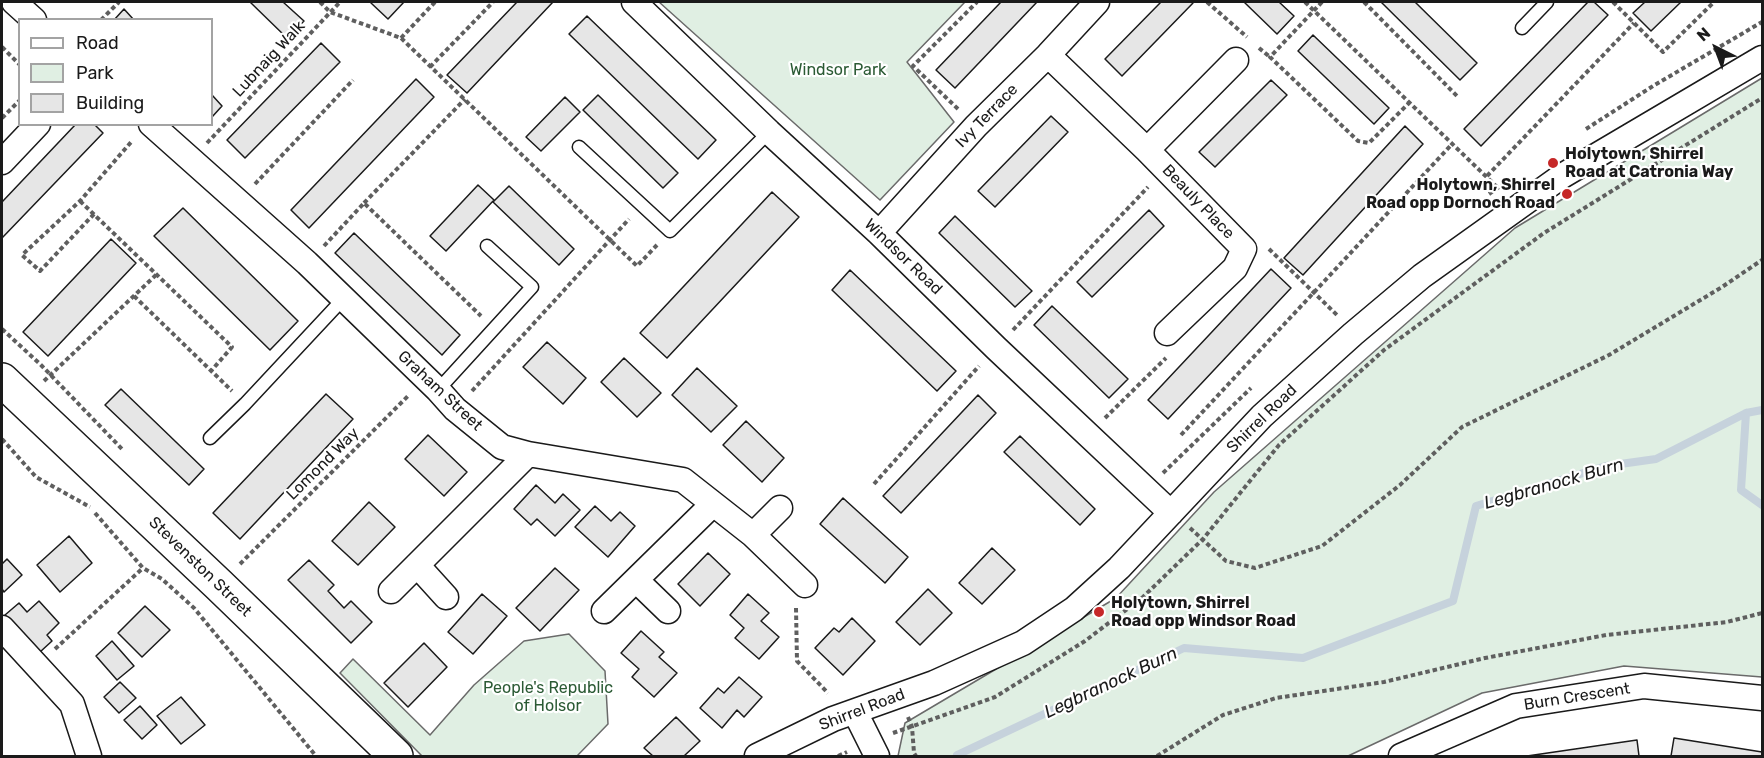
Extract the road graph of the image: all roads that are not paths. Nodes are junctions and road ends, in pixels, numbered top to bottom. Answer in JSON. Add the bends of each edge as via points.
{"nodes":[{"id":1,"x":14,"y":2,"type":"edge"},
{"id":2,"x":634,"y":2,"type":"edge"},
{"id":3,"x":1097,"y":2,"type":"edge"},
{"id":4,"x":1547,"y":2,"type":"edge"},
{"id":5,"x":32,"y":18,"type":"edge"},
{"id":6,"x":1522,"y":28,"type":"dead end"},
{"id":7,"x":1048,"y":55,"type":"junction"},
{"id":8,"x":1762,"y":58,"type":"edge"},
{"id":9,"x":1236,"y":60,"type":"dead end"},
{"id":10,"x":36,"y":126,"type":"edge"},
{"id":11,"x":145,"y":129,"type":"edge"},
{"id":12,"x":769,"y":132,"type":"junction"},
{"id":13,"x":579,"y":147,"type":"dead end"},
{"id":14,"x":1148,"y":150,"type":"junction"},
{"id":15,"x":2,"y":162,"type":"edge"},
{"id":16,"x":879,"y":233,"type":"junction"},
{"id":17,"x":487,"y":246,"type":"dead end"},
{"id":18,"x":344,"y":298,"type":"junction"},
{"id":19,"x":1167,"y":333,"type":"road end"},
{"id":20,"x":432,"y":384,"type":"junction"},
{"id":21,"x":13,"y":391,"type":"edge"},
{"id":22,"x":210,"y":438,"type":"dead end"},
{"id":23,"x":528,"y":454,"type":"junction"},
{"id":24,"x":713,"y":504,"type":"junction"},
{"id":25,"x":780,"y":508,"type":"dead end"},
{"id":26,"x":1171,"y":513,"type":"junction"},
{"id":27,"x":753,"y":535,"type":"junction"},
{"id":28,"x":417,"y":565,"type":"junction"},
{"id":29,"x":636,"y":580,"type":"junction"},
{"id":30,"x":805,"y":585,"type":"road end"},
{"id":31,"x":391,"y":591,"type":"dead end"},
{"id":32,"x":446,"y":597,"type":"dead end"},
{"id":33,"x":604,"y":611,"type":"dead end"},
{"id":34,"x":669,"y":611,"type":"dead end"},
{"id":35,"x":2,"y":628,"type":"edge"},
{"id":36,"x":1762,"y":698,"type":"edge"},
{"id":37,"x":850,"y":714,"type":"junction"},
{"id":38,"x":874,"y":749,"type":"edge"},
{"id":39,"x":88,"y":756,"type":"edge"},
{"id":40,"x":396,"y":756,"type":"edge"},
{"id":41,"x":757,"y":756,"type":"edge"},
{"id":42,"x":1401,"y":756,"type":"edge"}],
"edges":[{"from":1,"to":5,"type":"street"},
{"from":2,"to":12,"type":"street","name":"Windsor Road"},
{"from":3,"to":7,"type":"street","name":"Ivy Terrace"},
{"from":4,"to":6,"type":"lane"},
{"from":7,"to":14,"type":"street","name":"Beauly Place"},
{"from":7,"to":16,"type":"street","name":"Ivy Terrace","via":[[976,126]]},
{"from":8,"to":26,"type":"street","name":"Shirrel Road","via":[[1562,176],[1422,276],[1262,416]]},
{"from":9,"to":14,"type":"street","name":"Beauly Place"},
{"from":10,"to":15,"type":"street"},
{"from":11,"to":18,"type":"street","name":"Graham Street","via":[[191,160]]},
{"from":12,"to":13,"type":"lane","via":[[670,231]]},
{"from":12,"to":16,"type":"street","name":"Windsor Road"},
{"from":14,"to":19,"type":"street","name":"Beauly Place","via":[[1244,249],[1235,268]]},
{"from":16,"to":26,"type":"street","name":"Windsor Road"},
{"from":17,"to":20,"type":"lane","via":[[532,287],[494,329]]},
{"from":18,"to":20,"type":"street","name":"Graham Street"},
{"from":18,"to":22,"type":"lane"},
{"from":20,"to":23,"type":"street","name":"Graham Street","via":[[455,410],[502,447]]},
{"from":21,"to":40,"type":"main road","name":"Stevenston Street"},
{"from":23,"to":24,"type":"street","name":"Graham Street","via":[[683,480]]},
{"from":23,"to":28,"type":"street"},
{"from":24,"to":27,"type":"street","name":"Graham Street"},
{"from":24,"to":29,"type":"street"},
{"from":25,"to":27,"type":"street"},
{"from":26,"to":37,"type":"street","name":"Shirrel Road","via":[[1074,609],[1023,642],[934,683]]},
{"from":27,"to":30,"type":"street","name":"Graham Street"},
{"from":28,"to":31,"type":"street"},
{"from":28,"to":32,"type":"street"},
{"from":29,"to":33,"type":"street"},
{"from":29,"to":34,"type":"street"},
{"from":35,"to":39,"type":"street","via":[[72,704]]},
{"from":36,"to":42,"type":"street","name":"Burn Crescent","via":[[1644,686],[1516,706]]},
{"from":37,"to":38,"type":"street"},
{"from":37,"to":41,"type":"street","name":"Shirrel Road"}]}
